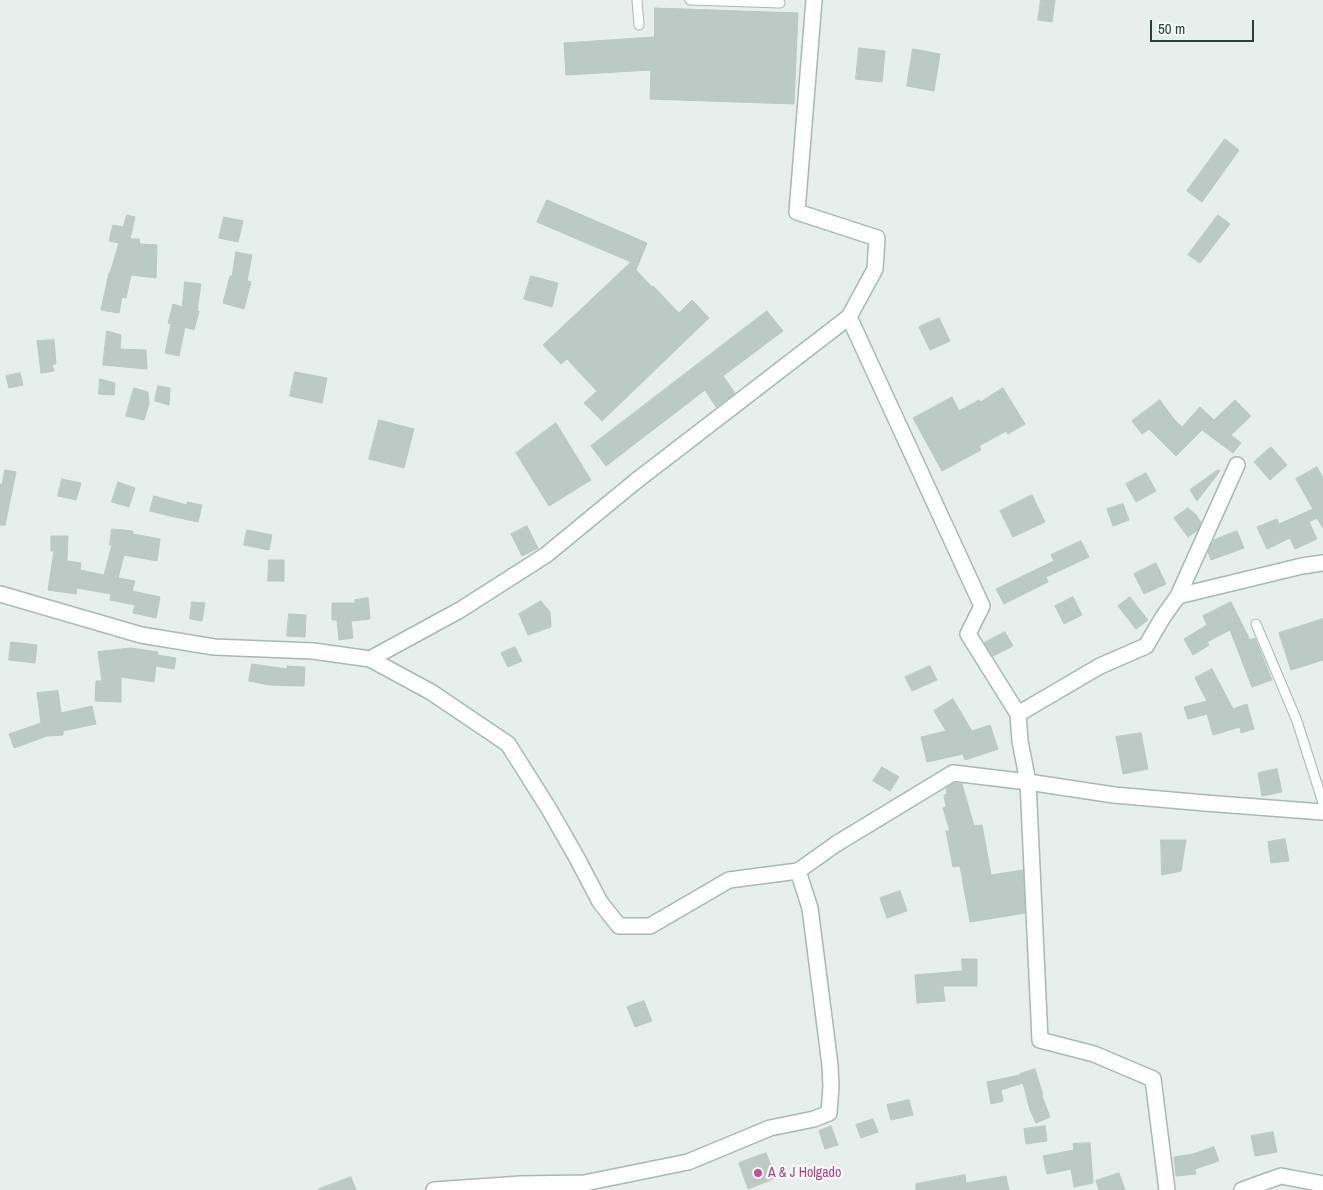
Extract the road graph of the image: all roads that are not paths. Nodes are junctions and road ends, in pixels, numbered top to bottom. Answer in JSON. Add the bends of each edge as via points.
{"nodes":[{"id":1,"x":637,"y":0,"type":"edge"},
{"id":2,"x":690,"y":0,"type":"edge"},
{"id":3,"x":814,"y":0,"type":"edge"},
{"id":4,"x":780,"y":3,"type":"dead end"},
{"id":5,"x":639,"y":25,"type":"dead end"},
{"id":6,"x":849,"y":317,"type":"junction"},
{"id":7,"x":1237,"y":465,"type":"dead end"},
{"id":8,"x":1323,"y":563,"type":"edge"},
{"id":9,"x":0,"y":594,"type":"edge"},
{"id":10,"x":1178,"y":596,"type":"junction"},
{"id":11,"x":1256,"y":624,"type":"dead end"},
{"id":12,"x":370,"y":659,"type":"junction"},
{"id":13,"x":1018,"y":714,"type":"junction"},
{"id":14,"x":1028,"y":782,"type":"junction"},
{"id":15,"x":1323,"y":803,"type":"edge"},
{"id":16,"x":1323,"y":812,"type":"edge"},
{"id":17,"x":798,"y":871,"type":"junction"},
{"id":18,"x":1323,"y":1184,"type":"edge"},
{"id":19,"x":434,"y":1190,"type":"edge"},
{"id":20,"x":1166,"y":1190,"type":"edge"},
{"id":21,"x":1242,"y":1190,"type":"edge"}],
"edges":[{"from":1,"to":5,"type":"lane"},
{"from":2,"to":4,"type":"lane"},
{"from":3,"to":6,"type":"street","via":[[797,212],[877,238],[875,269]]},
{"from":6,"to":12,"type":"street","via":[[546,554],[460,610]]},
{"from":6,"to":13,"type":"street","via":[[982,606],[968,634]]},
{"from":7,"to":10,"type":"street"},
{"from":8,"to":10,"type":"street"},
{"from":9,"to":12,"type":"street","via":[[142,636],[214,647],[313,651]]},
{"from":10,"to":13,"type":"street","via":[[1146,646],[1100,666]]},
{"from":11,"to":15,"type":"lane","via":[[1297,721]]},
{"from":12,"to":17,"type":"street","via":[[431,692],[508,744],[600,902],[619,926],[650,926],[728,880]]},
{"from":13,"to":14,"type":"street"},
{"from":14,"to":16,"type":"street","via":[[1114,795]]},
{"from":14,"to":17,"type":"street","via":[[953,773],[836,844]]},
{"from":14,"to":20,"type":"street","via":[[1040,1040],[1094,1054],[1153,1080]]},
{"from":17,"to":19,"type":"street","via":[[810,908],[830,1066],[829,1113],[770,1128],[688,1162],[669,1166],[584,1182]]},
{"from":18,"to":21,"type":"street","via":[[1281,1176]]}]}
